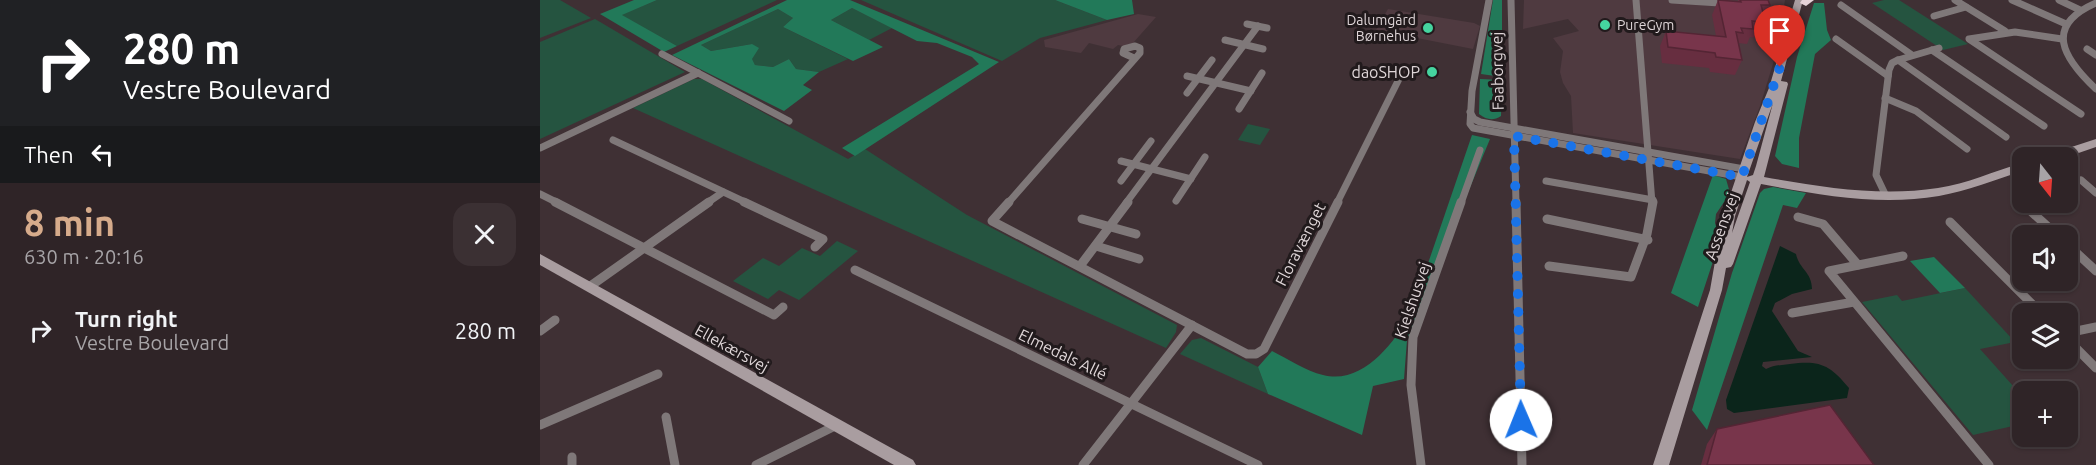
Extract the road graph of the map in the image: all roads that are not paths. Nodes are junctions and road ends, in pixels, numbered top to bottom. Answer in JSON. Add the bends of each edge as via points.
{"nodes":[{"id":1,"x":1489,"y":0,"type":"edge"},
{"id":2,"x":1511,"y":0,"type":"edge"},
{"id":3,"x":1636,"y":0,"type":"edge"},
{"id":4,"x":1672,"y":0,"type":"edge"},
{"id":5,"x":1955,"y":0,"type":"edge"},
{"id":6,"x":2012,"y":0,"type":"edge"},
{"id":7,"x":2059,"y":0,"type":"edge"},
{"id":8,"x":1805,"y":1,"type":"edge"},
{"id":9,"x":1720,"y":3,"type":"edge"},
{"id":10,"x":2096,"y":3,"type":"edge"},
{"id":11,"x":1841,"y":6,"type":"dead end"},
{"id":12,"x":1966,"y":7,"type":"junction"},
{"id":13,"x":2080,"y":10,"type":"junction"},
{"id":14,"x":1934,"y":16,"type":"dead end"},
{"id":15,"x":1247,"y":24,"type":"dead end"},
{"id":16,"x":2066,"y":24,"type":"junction"},
{"id":17,"x":1258,"y":26,"type":"junction"},
{"id":18,"x":1267,"y":28,"type":"dead end"},
{"id":19,"x":2005,"y":31,"type":"junction"},
{"id":20,"x":1836,"y":39,"type":"dead end"},
{"id":21,"x":2062,"y":39,"type":"junction"},
{"id":22,"x":1225,"y":40,"type":"dead end"},
{"id":23,"x":1244,"y":45,"type":"junction"},
{"id":24,"x":1263,"y":49,"type":"dead end"},
{"id":25,"x":2087,"y":49,"type":"dead end"},
{"id":26,"x":662,"y":54,"type":"dead end"},
{"id":27,"x":2096,"y":55,"type":"edge"},
{"id":28,"x":1912,"y":56,"type":"junction"},
{"id":29,"x":1134,"y":58,"type":"dead end"},
{"id":30,"x":1212,"y":60,"type":"dead end"},
{"id":31,"x":1898,"y":60,"type":"junction"},
{"id":32,"x":698,"y":73,"type":"junction"},
{"id":33,"x":1262,"y":73,"type":"dead end"},
{"id":34,"x":1187,"y":76,"type":"dead end"},
{"id":35,"x":1887,"y":76,"type":"junction"},
{"id":36,"x":1198,"y":79,"type":"junction"},
{"id":37,"x":1399,"y":79,"type":"dead end"},
{"id":38,"x":1216,"y":83,"type":"junction"},
{"id":39,"x":2094,"y":86,"type":"edge"},
{"id":40,"x":1251,"y":91,"type":"junction"},
{"id":41,"x":1187,"y":93,"type":"dead end"},
{"id":42,"x":1885,"y":98,"type":"junction"},
{"id":43,"x":1239,"y":109,"type":"dead end"},
{"id":44,"x":2081,"y":114,"type":"dead end"},
{"id":45,"x":789,"y":121,"type":"dead end"},
{"id":46,"x":2044,"y":126,"type":"dead end"},
{"id":47,"x":1514,"y":132,"type":"junction"},
{"id":48,"x":2006,"y":137,"type":"dead end"},
{"id":49,"x":613,"y":140,"type":"dead end"},
{"id":50,"x":1151,"y":141,"type":"dead end"},
{"id":51,"x":2096,"y":143,"type":"edge"},
{"id":52,"x":540,"y":148,"type":"edge"},
{"id":53,"x":1967,"y":149,"type":"dead end"},
{"id":54,"x":2078,"y":149,"type":"edge"},
{"id":55,"x":1480,"y":150,"type":"dead end"},
{"id":56,"x":1650,"y":156,"type":"junction"},
{"id":57,"x":1205,"y":157,"type":"dead end"},
{"id":58,"x":1121,"y":161,"type":"dead end"},
{"id":59,"x":1134,"y":164,"type":"junction"},
{"id":60,"x":1153,"y":169,"type":"junction"},
{"id":61,"x":2012,"y":170,"type":"edge"},
{"id":62,"x":1751,"y":174,"type":"junction"},
{"id":63,"x":1191,"y":179,"type":"junction"},
{"id":64,"x":2081,"y":180,"type":"dead end"},
{"id":65,"x":1121,"y":181,"type":"dead end"},
{"id":66,"x":1546,"y":181,"type":"dead end"},
{"id":67,"x":723,"y":192,"type":"junction"},
{"id":68,"x":2096,"y":193,"type":"edge"},
{"id":69,"x":540,"y":194,"type":"edge"},
{"id":70,"x":1886,"y":196,"type":"junction"},
{"id":71,"x":1653,"y":200,"type":"junction"},
{"id":72,"x":1176,"y":201,"type":"dead end"},
{"id":73,"x":2033,"y":213,"type":"edge"},
{"id":74,"x":1798,"y":217,"type":"dead end"},
{"id":75,"x":1082,"y":219,"type":"dead end"},
{"id":76,"x":1547,"y":219,"type":"dead end"},
{"id":77,"x":1950,"y":222,"type":"dead end"},
{"id":78,"x":2046,"y":225,"type":"edge"},
{"id":79,"x":1110,"y":226,"type":"junction"},
{"id":80,"x":1136,"y":234,"type":"dead end"},
{"id":81,"x":1648,"y":240,"type":"junction"},
{"id":82,"x":814,"y":246,"type":"dead end"},
{"id":83,"x":1096,"y":246,"type":"junction"},
{"id":84,"x":643,"y":248,"type":"junction"},
{"id":85,"x":2078,"y":254,"type":"edge"},
{"id":86,"x":1903,"y":256,"type":"dead end"},
{"id":87,"x":540,"y":259,"type":"edge"},
{"id":88,"x":1139,"y":259,"type":"dead end"},
{"id":89,"x":1858,"y":265,"type":"junction"},
{"id":90,"x":1549,"y":266,"type":"dead end"},
{"id":91,"x":1080,"y":267,"type":"junction"},
{"id":92,"x":855,"y":270,"type":"dead end"},
{"id":93,"x":2096,"y":271,"type":"edge"},
{"id":94,"x":589,"y":287,"type":"junction"},
{"id":95,"x":1716,"y":290,"type":"junction"},
{"id":96,"x":1854,"y":302,"type":"junction"},
{"id":97,"x":2031,"y":303,"type":"edge"},
{"id":98,"x":783,"y":307,"type":"dead end"},
{"id":99,"x":1792,"y":313,"type":"dead end"},
{"id":100,"x":555,"y":320,"type":"dead end"},
{"id":101,"x":1191,"y":325,"type":"junction"},
{"id":102,"x":2096,"y":327,"type":"edge"},
{"id":103,"x":540,"y":331,"type":"edge"},
{"id":104,"x":2078,"y":331,"type":"edge"},
{"id":105,"x":2078,"y":350,"type":"edge"},
{"id":106,"x":2096,"y":368,"type":"edge"},
{"id":107,"x":658,"y":375,"type":"dead end"},
{"id":108,"x":1130,"y":403,"type":"junction"},
{"id":109,"x":666,"y":417,"type":"dead end"},
{"id":110,"x":540,"y":425,"type":"edge"},
{"id":111,"x":837,"y":425,"type":"junction"},
{"id":112,"x":775,"y":461,"type":"edge"},
{"id":113,"x":675,"y":465,"type":"edge"},
{"id":114,"x":756,"y":465,"type":"edge"},
{"id":115,"x":909,"y":465,"type":"edge"},
{"id":116,"x":1083,"y":465,"type":"edge"},
{"id":117,"x":1258,"y":465,"type":"edge"},
{"id":118,"x":1421,"y":465,"type":"edge"},
{"id":119,"x":1522,"y":465,"type":"edge"},
{"id":120,"x":1661,"y":465,"type":"edge"},
{"id":121,"x":1989,"y":465,"type":"edge"}],
"edges":[{"from":1,"to":47,"type":"street","via":[[1473,77],[1470,124],[1473,128]]},
{"from":2,"to":47,"type":"street","name":"Faaborgvej"},
{"from":3,"to":56,"type":"street"},
{"from":4,"to":9,"type":"street"},
{"from":5,"to":12,"type":"street"},
{"from":6,"to":16,"type":"street"},
{"from":7,"to":13,"type":"street"},
{"from":8,"to":62,"type":"main road","name":"Assensvej"},
{"from":8,"to":62,"type":"main road","name":"Assensvej","via":[[1774,88]]},
{"from":10,"to":13,"type":"street"},
{"from":11,"to":28,"type":"street"},
{"from":12,"to":14,"type":"street"},
{"from":12,"to":19,"type":"street"},
{"from":13,"to":16,"type":"street"},
{"from":15,"to":17,"type":"street"},
{"from":16,"to":21,"type":"street"},
{"from":17,"to":18,"type":"street"},
{"from":17,"to":23,"type":"street"},
{"from":19,"to":21,"type":"street"},
{"from":19,"to":44,"type":"street","via":[[1969,39]]},
{"from":20,"to":35,"type":"street"},
{"from":21,"to":39,"type":"street","via":[[2070,60]]},
{"from":22,"to":23,"type":"street"},
{"from":23,"to":24,"type":"street"},
{"from":23,"to":38,"type":"street"},
{"from":25,"to":27,"type":"street"},
{"from":26,"to":32,"type":"street"},
{"from":28,"to":31,"type":"street"},
{"from":28,"to":46,"type":"street","via":[[1935,49]]},
{"from":29,"to":91,"type":"street","via":[[992,221]]},
{"from":30,"to":36,"type":"street"},
{"from":31,"to":35,"type":"street"},
{"from":31,"to":48,"type":"street"},
{"from":32,"to":45,"type":"street"},
{"from":32,"to":52,"type":"street"},
{"from":33,"to":40,"type":"street"},
{"from":34,"to":36,"type":"street"},
{"from":35,"to":42,"type":"street"},
{"from":36,"to":38,"type":"street"},
{"from":36,"to":41,"type":"street"},
{"from":37,"to":101,"type":"street","name":"Floravænget","via":[[1264,350],[1247,354]]},
{"from":38,"to":40,"type":"street"},
{"from":38,"to":60,"type":"street"},
{"from":40,"to":43,"type":"street"},
{"from":42,"to":53,"type":"street","via":[[1916,111]]},
{"from":42,"to":70,"type":"street","via":[[1876,174]]},
{"from":47,"to":56,"type":"street"},
{"from":47,"to":119,"type":"street","name":"Faaborgvej"},
{"from":49,"to":67,"type":"street"},
{"from":50,"to":59,"type":"street"},
{"from":51,"to":54,"type":"main road"},
{"from":55,"to":118,"type":"street","name":"Kielshusvej","via":[[1409,358]]},
{"from":56,"to":62,"type":"street"},
{"from":56,"to":71,"type":"street"},
{"from":57,"to":63,"type":"street"},
{"from":58,"to":59,"type":"street"},
{"from":59,"to":60,"type":"street"},
{"from":59,"to":65,"type":"street"},
{"from":60,"to":63,"type":"street"},
{"from":60,"to":79,"type":"street"},
{"from":61,"to":70,"type":"main road","via":[[1953,190]]},
{"from":62,"to":70,"type":"main road","via":[[1835,191]]},
{"from":62,"to":95,"type":"main road","name":"Assensvej","via":[[1738,215],[1734,249]]},
{"from":62,"to":95,"type":"main road","name":"Assensvej","via":[[1729,216]]},
{"from":63,"to":72,"type":"street"},
{"from":64,"to":68,"type":"street"},
{"from":66,"to":71,"type":"street"},
{"from":67,"to":82,"type":"street","via":[[823,239]]},
{"from":67,"to":84,"type":"street"},
{"from":69,"to":84,"type":"street"},
{"from":71,"to":81,"type":"street"},
{"from":73,"to":78,"type":"street"},
{"from":74,"to":89,"type":"street","via":[[1823,224]]},
{"from":75,"to":79,"type":"street"},
{"from":76,"to":81,"type":"street"},
{"from":77,"to":97,"type":"street"},
{"from":79,"to":80,"type":"street"},
{"from":79,"to":83,"type":"street"},
{"from":81,"to":90,"type":"street","via":[[1631,277]]},
{"from":83,"to":88,"type":"street"},
{"from":83,"to":91,"type":"street"},
{"from":84,"to":94,"type":"street"},
{"from":84,"to":98,"type":"street","via":[[774,315]]},
{"from":85,"to":93,"type":"street"},
{"from":86,"to":89,"type":"street"},
{"from":87,"to":94,"type":"main road","name":"Ellekærsvej"},
{"from":89,"to":96,"type":"street","via":[[1829,271]]},
{"from":91,"to":101,"type":"street"},
{"from":92,"to":108,"type":"street","name":"Elmedals Allé"},
{"from":94,"to":111,"type":"main road","name":"Ellekærsvej"},
{"from":95,"to":120,"type":"main road","name":"Assensvej"},
{"from":96,"to":99,"type":"street"},
{"from":96,"to":121,"type":"street"},
{"from":100,"to":103,"type":"street"},
{"from":101,"to":108,"type":"street"},
{"from":102,"to":104,"type":"street"},
{"from":105,"to":106,"type":"street"},
{"from":107,"to":110,"type":"street"},
{"from":108,"to":116,"type":"street"},
{"from":108,"to":117,"type":"street","name":"Elmedals Allé"},
{"from":109,"to":113,"type":"street"},
{"from":111,"to":112,"type":"street"},
{"from":111,"to":115,"type":"main road","name":"Ellekærsvej"},
{"from":112,"to":114,"type":"street"}]}
